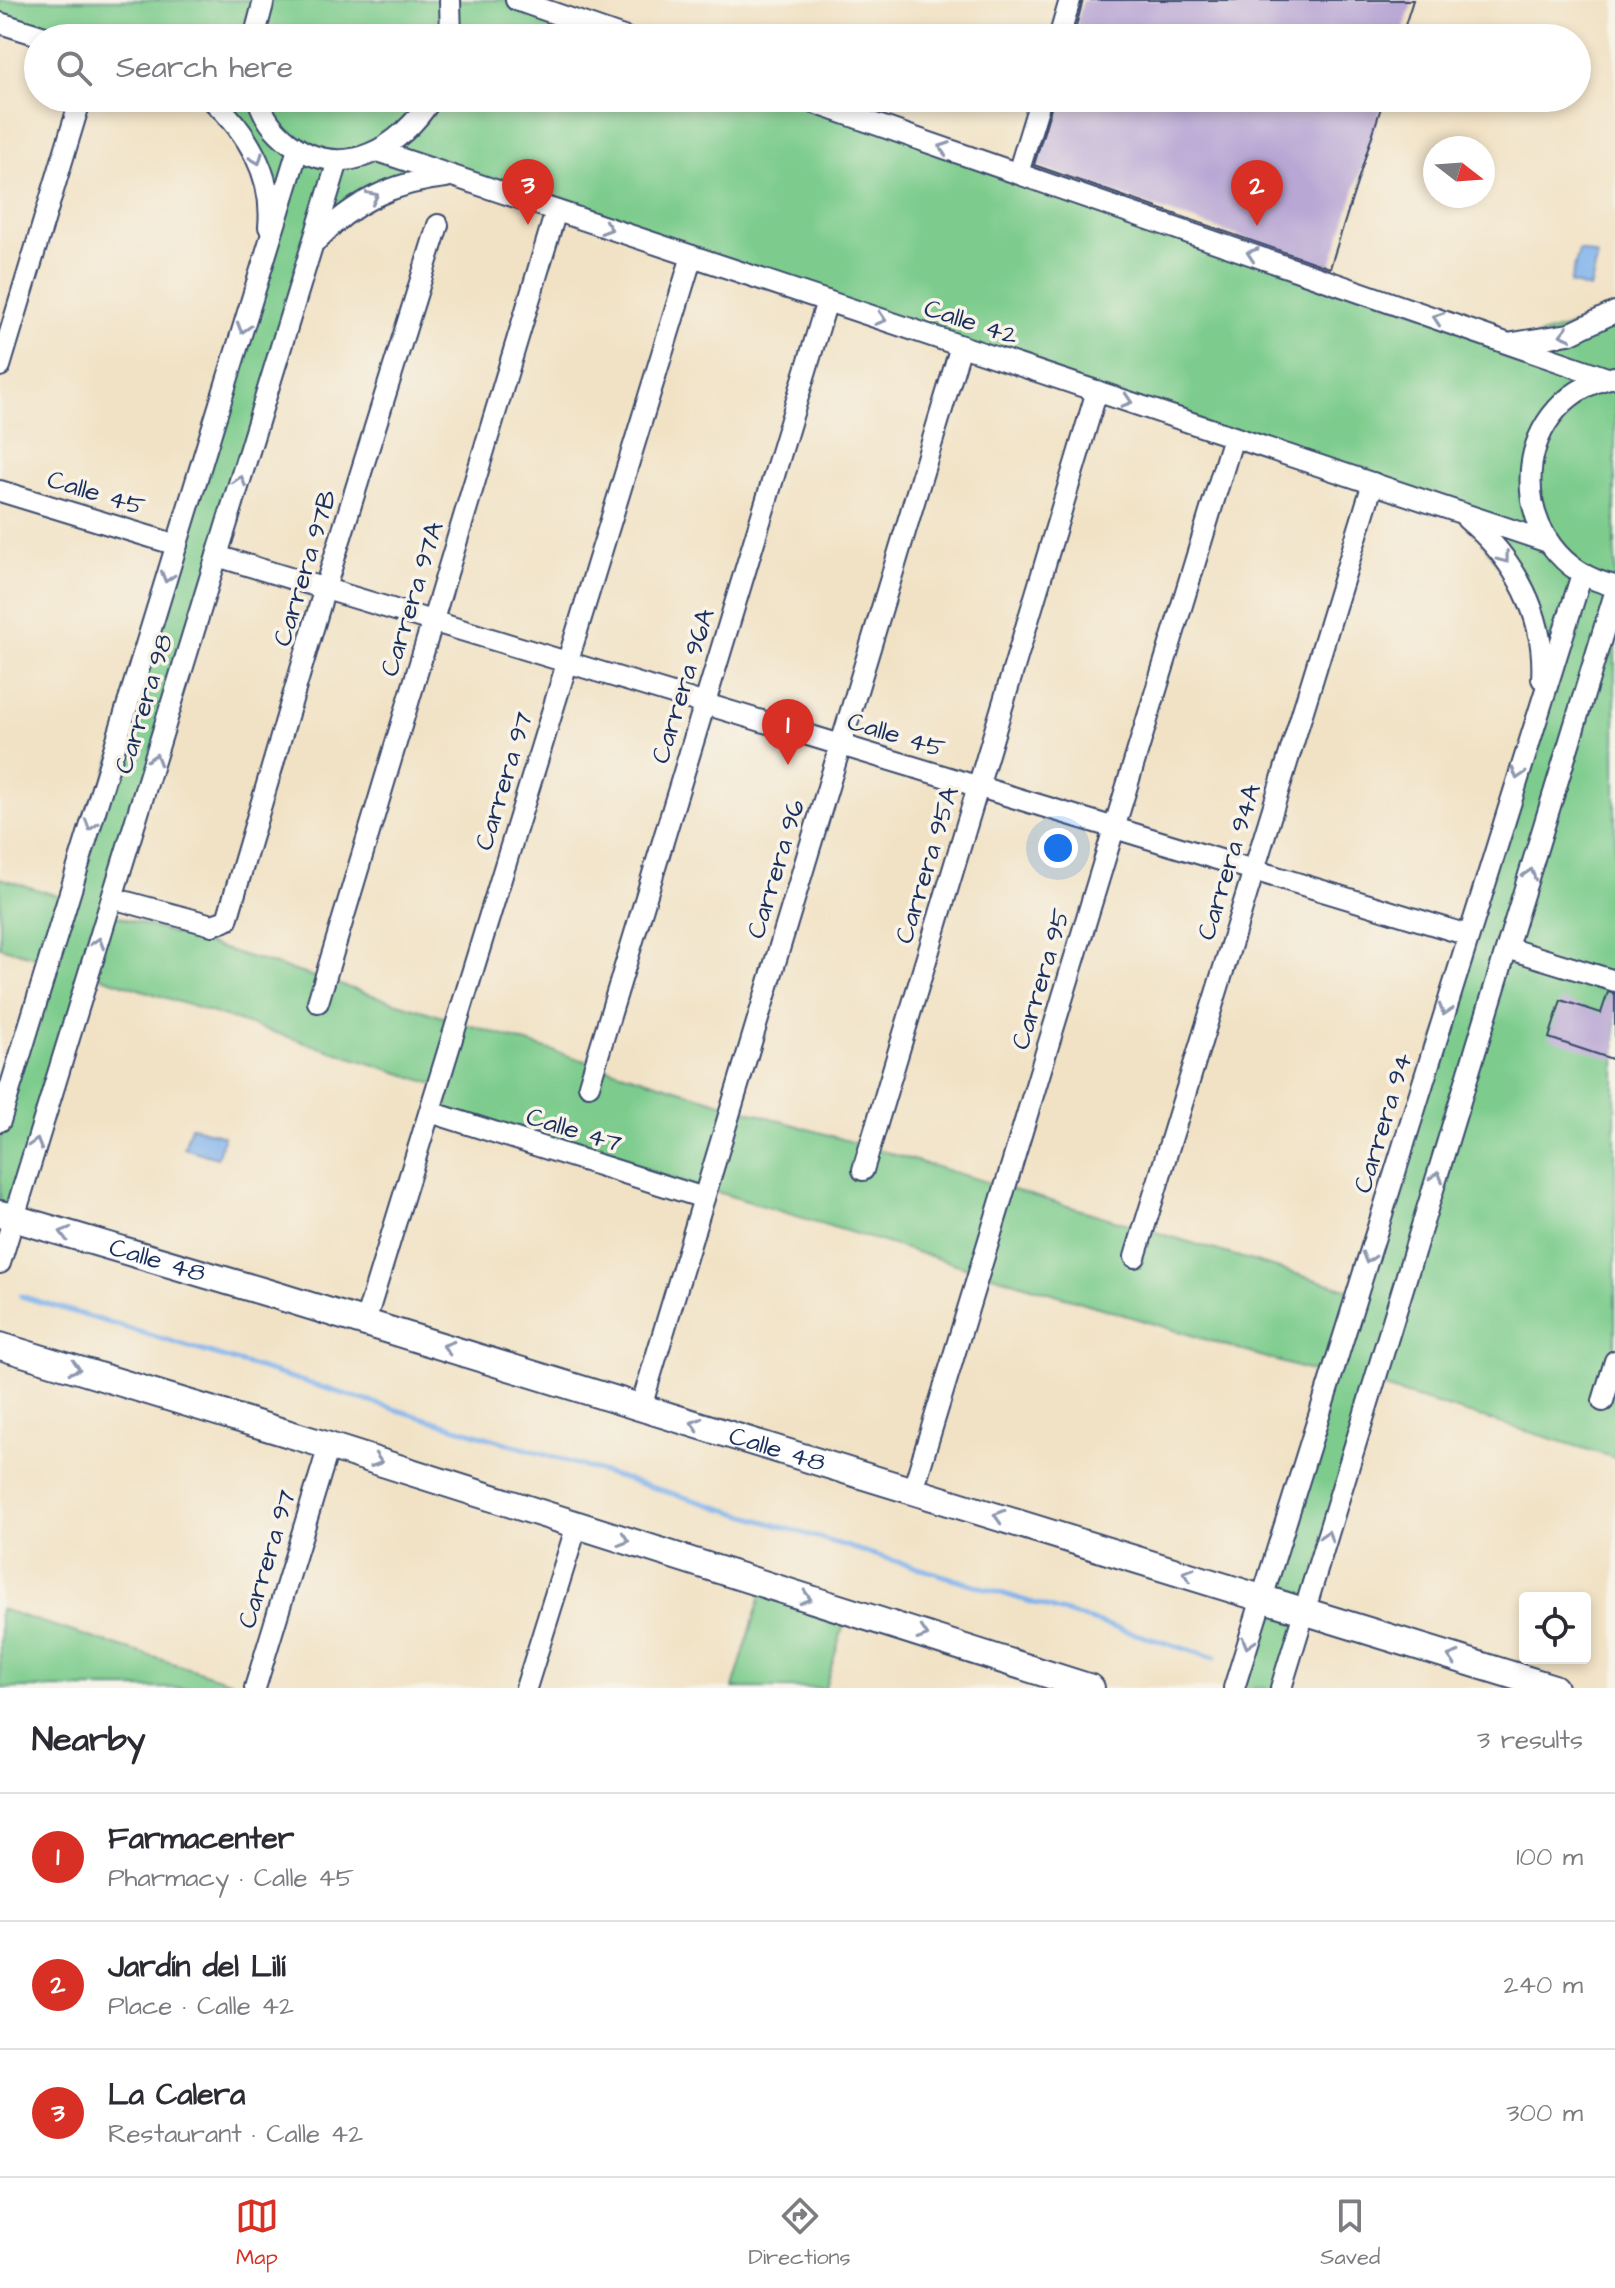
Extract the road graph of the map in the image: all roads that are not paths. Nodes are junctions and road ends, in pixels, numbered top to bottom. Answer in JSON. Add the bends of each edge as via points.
{"nodes":[{"id":1,"x":264,"y":0,"type":"edge"},
{"id":2,"x":450,"y":0,"type":"edge"},
{"id":3,"x":1070,"y":0,"type":"edge"},
{"id":4,"x":522,"y":1,"type":"edge"},
{"id":5,"x":0,"y":23,"type":"edge"},
{"id":6,"x":258,"y":24,"type":"edge"},
{"id":7,"x":451,"y":24,"type":"edge"},
{"id":8,"x":587,"y":24,"type":"edge"},
{"id":9,"x":1063,"y":24,"type":"edge"},
{"id":10,"x":24,"y":30,"type":"edge"},
{"id":11,"x":77,"y":112,"type":"edge"},
{"id":12,"x":226,"y":112,"type":"edge"},
{"id":13,"x":262,"y":112,"type":"edge"},
{"id":14,"x":421,"y":112,"type":"edge"},
{"id":15,"x":841,"y":112,"type":"edge"},
{"id":16,"x":1037,"y":112,"type":"edge"},
{"id":17,"x":298,"y":149,"type":"junction"},
{"id":18,"x":378,"y":151,"type":"junction"},
{"id":19,"x":338,"y":161,"type":"junction"},
{"id":20,"x":1018,"y":173,"type":"junction"},
{"id":21,"x":454,"y":176,"type":"junction"},
{"id":22,"x":556,"y":211,"type":"junction"},
{"id":23,"x":438,"y":225,"type":"dead end"},
{"id":24,"x":312,"y":245,"type":"junction"},
{"id":25,"x":266,"y":254,"type":"junction"},
{"id":26,"x":692,"y":256,"type":"junction"},
{"id":27,"x":827,"y":301,"type":"junction"},
{"id":28,"x":1615,"y":312,"type":"edge"},
{"id":29,"x":1512,"y":344,"type":"junction"},
{"id":30,"x":961,"y":346,"type":"junction"},
{"id":31,"x":0,"y":366,"type":"edge"},
{"id":32,"x":1611,"y":377,"type":"edge"},
{"id":33,"x":1097,"y":391,"type":"junction"},
{"id":34,"x":1233,"y":437,"type":"junction"},
{"id":35,"x":1373,"y":483,"type":"junction"},
{"id":36,"x":0,"y":491,"type":"edge"},
{"id":37,"x":1446,"y":507,"type":"junction"},
{"id":38,"x":1548,"y":542,"type":"junction"},
{"id":39,"x":177,"y":545,"type":"junction"},
{"id":40,"x":217,"y":556,"type":"junction"},
{"id":41,"x":1582,"y":574,"type":"junction"},
{"id":42,"x":1615,"y":586,"type":"edge"},
{"id":43,"x":325,"y":588,"type":"junction"},
{"id":44,"x":1615,"y":593,"type":"edge"},
{"id":45,"x":432,"y":621,"type":"junction"},
{"id":46,"x":1615,"y":647,"type":"edge"},
{"id":47,"x":568,"y":662,"type":"junction"},
{"id":48,"x":1584,"y":697,"type":"junction"},
{"id":49,"x":1541,"y":699,"type":"junction"},
{"id":50,"x":705,"y":704,"type":"junction"},
{"id":51,"x":840,"y":745,"type":"junction"},
{"id":52,"x":978,"y":787,"type":"junction"},
{"id":53,"x":1114,"y":828,"type":"junction"},
{"id":54,"x":1254,"y":870,"type":"junction"},
{"id":55,"x":112,"y":898,"type":"junction"},
{"id":56,"x":1468,"y":935,"type":"junction"},
{"id":57,"x":1507,"y":948,"type":"junction"},
{"id":58,"x":1615,"y":981,"type":"edge"},
{"id":59,"x":318,"y":1002,"type":"dead end"},
{"id":60,"x":589,"y":1085,"type":"dead end"},
{"id":61,"x":430,"y":1112,"type":"junction"},
{"id":62,"x":0,"y":1121,"type":"edge"},
{"id":63,"x":863,"y":1170,"type":"dead end"},
{"id":64,"x":704,"y":1198,"type":"junction"},
{"id":65,"x":7,"y":1216,"type":"edge"},
{"id":66,"x":1135,"y":1257,"type":"dead end"},
{"id":67,"x":0,"y":1263,"type":"edge"},
{"id":68,"x":365,"y":1322,"type":"junction"},
{"id":69,"x":0,"y":1346,"type":"edge"},
{"id":70,"x":1615,"y":1361,"type":"edge"},
{"id":71,"x":1603,"y":1401,"type":"dead end"},
{"id":72,"x":641,"y":1407,"type":"junction"},
{"id":73,"x":329,"y":1446,"type":"junction"},
{"id":74,"x":913,"y":1490,"type":"junction"},
{"id":75,"x":577,"y":1525,"type":"junction"},
{"id":76,"x":1262,"y":1597,"type":"junction"},
{"id":77,"x":1304,"y":1611,"type":"junction"},
{"id":78,"x":1040,"y":1680,"type":"edge"},
{"id":79,"x":255,"y":1688,"type":"edge"},
{"id":80,"x":526,"y":1688,"type":"edge"},
{"id":81,"x":1091,"y":1688,"type":"edge"},
{"id":82,"x":1234,"y":1688,"type":"edge"},
{"id":83,"x":1281,"y":1688,"type":"edge"},
{"id":84,"x":1554,"y":1688,"type":"edge"}],
"edges":[{"from":1,"to":6,"type":"street"},
{"from":2,"to":7,"type":"street"},
{"from":3,"to":9,"type":"street"},
{"from":4,"to":8,"type":"street"},
{"from":5,"to":10,"type":"street"},
{"from":11,"to":31,"type":"street"},
{"from":12,"to":25,"type":"street","one_way":true,"via":[[253,148],[265,182],[270,218]]},
{"from":13,"to":17,"type":"street"},
{"from":14,"to":18,"type":"street","via":[[401,136]]},
{"from":20,"to":15,"type":"street","one_way":true},
{"from":16,"to":20,"type":"street"},
{"from":17,"to":19,"type":"street"},
{"from":17,"to":25,"type":"street","name":"Carrera 98"},
{"from":18,"to":19,"type":"street"},
{"from":18,"to":21,"type":"street","name":"Calle 42"},
{"from":19,"to":24,"type":"street","name":"Carrera 98"},
{"from":29,"to":20,"type":"street","one_way":true},
{"from":21,"to":22,"type":"street","name":"Calle 42"},
{"from":24,"to":21,"type":"street","one_way":true,"via":[[335,221],[380,193]]},
{"from":22,"to":26,"type":"street","name":"Calle 42","one_way":true},
{"from":22,"to":45,"type":"street","name":"Carrera 97A"},
{"from":23,"to":43,"type":"street","name":"Carrera 97B"},
{"from":40,"to":24,"type":"street","name":"Carrera 98","one_way":true},
{"from":25,"to":39,"type":"street","name":"Carrera 98","one_way":true},
{"from":26,"to":27,"type":"street","name":"Calle 42"},
{"from":26,"to":47,"type":"street","name":"Carrera 97"},
{"from":27,"to":30,"type":"street","name":"Calle 42","one_way":true},
{"from":27,"to":50,"type":"street","name":"Carrera 96A"},
{"from":28,"to":29,"type":"street","one_way":true,"via":[[1569,334]]},
{"from":29,"to":32,"type":"street"},
{"from":30,"to":33,"type":"street","name":"Calle 42"},
{"from":30,"to":51,"type":"street","name":"Carrera 96"},
{"from":32,"to":38,"type":"street","via":[[1564,403],[1536,445],[1530,495]]},
{"from":33,"to":34,"type":"street","name":"Calle 42","one_way":true},
{"from":33,"to":52,"type":"street","name":"Carrera 95A"},
{"from":34,"to":35,"type":"street","name":"Calle 42"},
{"from":34,"to":53,"type":"street","name":"Carrera 95"},
{"from":35,"to":37,"type":"street","name":"Calle 42"},
{"from":35,"to":54,"type":"street","name":"Carrera 94A"},
{"from":36,"to":39,"type":"street","name":"Calle 45"},
{"from":37,"to":38,"type":"street","name":"Calle 42"},
{"from":37,"to":49,"type":"street","one_way":true,"via":[[1487,536],[1518,577],[1539,636]]},
{"from":38,"to":41,"type":"street"},
{"from":39,"to":62,"type":"street","name":"Carrera 98","one_way":true},
{"from":40,"to":43,"type":"street","name":"Calle 45"},
{"from":55,"to":40,"type":"street","name":"Carrera 98","one_way":true},
{"from":41,"to":42,"type":"street"},
{"from":41,"to":49,"type":"street","name":"Carrera 94"},
{"from":43,"to":45,"type":"street","name":"Calle 45"},
{"from":43,"to":55,"type":"street","name":"Carrera 97B","via":[[227,920],[222,925]]},
{"from":44,"to":48,"type":"street"},
{"from":45,"to":47,"type":"street","name":"Calle 45"},
{"from":45,"to":59,"type":"street","name":"Carrera 97A"},
{"from":46,"to":48,"type":"street"},
{"from":47,"to":50,"type":"street","name":"Calle 45"},
{"from":47,"to":61,"type":"street","name":"Carrera 97"},
{"from":57,"to":48,"type":"street","one_way":true},
{"from":49,"to":56,"type":"street","name":"Carrera 94","one_way":true},
{"from":50,"to":51,"type":"street","name":"Calle 45"},
{"from":50,"to":60,"type":"street","name":"Carrera 96A"},
{"from":51,"to":52,"type":"street","name":"Calle 45"},
{"from":51,"to":64,"type":"street","name":"Carrera 96"},
{"from":52,"to":53,"type":"street","name":"Calle 45"},
{"from":52,"to":63,"type":"street","name":"Carrera 95A"},
{"from":53,"to":54,"type":"street","name":"Calle 45"},
{"from":53,"to":74,"type":"street","name":"Carrera 95"},
{"from":54,"to":56,"type":"street","name":"Calle 45"},
{"from":54,"to":66,"type":"street","name":"Carrera 94A"},
{"from":65,"to":55,"type":"street","name":"Carrera 98","one_way":true},
{"from":56,"to":76,"type":"street","name":"Carrera 94","one_way":true},
{"from":57,"to":58,"type":"street"},
{"from":77,"to":57,"type":"street","one_way":true},
{"from":61,"to":64,"type":"street","name":"Calle 47"},
{"from":61,"to":68,"type":"street","name":"Carrera 97"},
{"from":64,"to":72,"type":"street","name":"Carrera 96"},
{"from":65,"to":67,"type":"street","name":"Carrera 98"},
{"from":68,"to":65,"type":"main road","name":"Calle 48","one_way":true},
{"from":72,"to":68,"type":"main road","name":"Calle 48","one_way":true},
{"from":69,"to":73,"type":"main road","one_way":true},
{"from":70,"to":71,"type":"street"},
{"from":74,"to":72,"type":"main road","name":"Calle 48","one_way":true},
{"from":73,"to":75,"type":"main road","one_way":true},
{"from":73,"to":79,"type":"street","name":"Carrera 97"},
{"from":76,"to":74,"type":"main road","name":"Calle 48","one_way":true},
{"from":75,"to":78,"type":"main road","one_way":true},
{"from":75,"to":80,"type":"street"},
{"from":76,"to":77,"type":"main road","name":"Calle 48"},
{"from":76,"to":82,"type":"street","name":"Carrera 94","one_way":true},
{"from":77,"to":83,"type":"street"},
{"from":84,"to":77,"type":"main road","name":"Calle 48","one_way":true},
{"from":78,"to":81,"type":"main road"}]}
